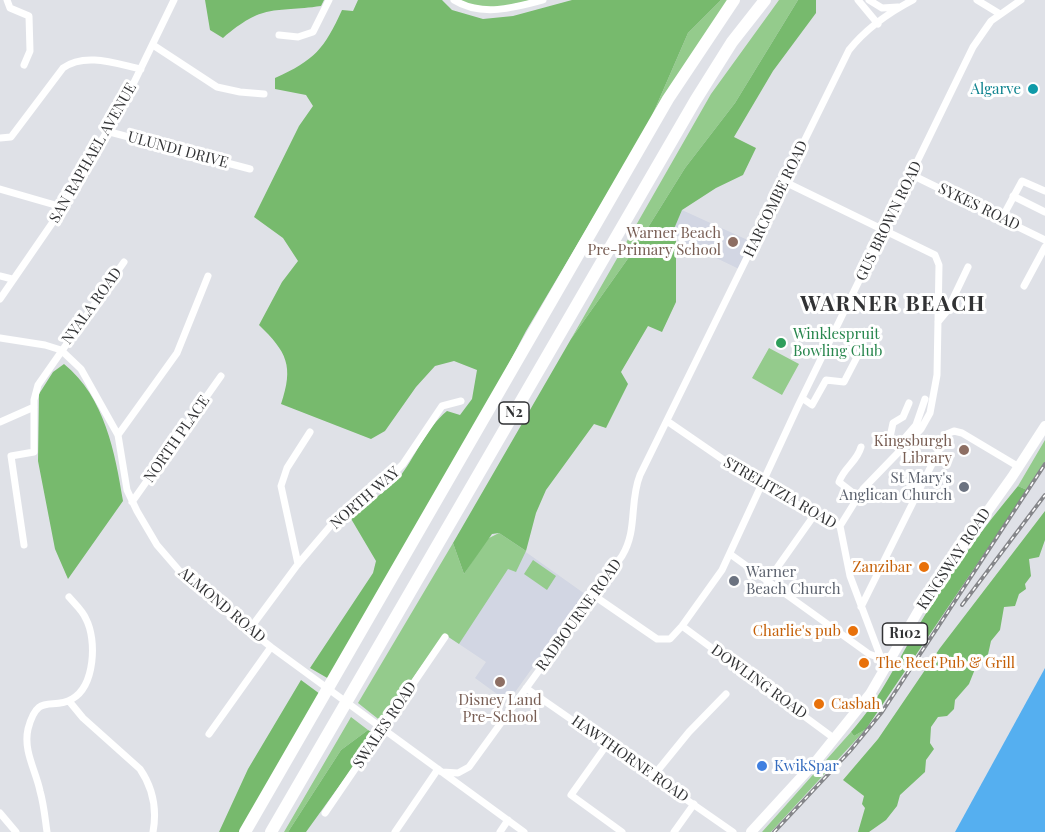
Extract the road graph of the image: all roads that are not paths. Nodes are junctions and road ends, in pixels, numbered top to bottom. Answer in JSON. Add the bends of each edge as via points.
{"nodes":[{"id":1,"x":8,"y":0,"type":"edge"},
{"id":2,"x":174,"y":0,"type":"edge"},
{"id":3,"x":329,"y":0,"type":"edge"},
{"id":4,"x":454,"y":0,"type":"edge"},
{"id":5,"x":543,"y":0,"type":"edge"},
{"id":6,"x":734,"y":0,"type":"edge"},
{"id":7,"x":765,"y":0,"type":"edge"},
{"id":8,"x":858,"y":0,"type":"edge"},
{"id":9,"x":868,"y":0,"type":"edge"},
{"id":10,"x":913,"y":0,"type":"edge"},
{"id":11,"x":977,"y":0,"type":"edge"},
{"id":12,"x":1021,"y":0,"type":"edge"},
{"id":13,"x":898,"y":8,"type":"junction"},
{"id":14,"x":1000,"y":14,"type":"junction"},
{"id":15,"x":878,"y":24,"type":"junction"},
{"id":16,"x":279,"y":35,"type":"dead end"},
{"id":17,"x":153,"y":45,"type":"junction"},
{"id":18,"x":24,"y":65,"type":"dead end"},
{"id":19,"x":141,"y":69,"type":"junction"},
{"id":20,"x":264,"y":94,"type":"dead end"},
{"id":21,"x":106,"y":131,"type":"junction"},
{"id":22,"x":0,"y":138,"type":"edge"},
{"id":23,"x":250,"y":170,"type":"dead end"},
{"id":24,"x":912,"y":175,"type":"junction"},
{"id":25,"x":785,"y":182,"type":"junction"},
{"id":26,"x":0,"y":189,"type":"edge"},
{"id":27,"x":1045,"y":191,"type":"edge"},
{"id":28,"x":1013,"y":196,"type":"junction"},
{"id":29,"x":62,"y":207,"type":"junction"},
{"id":30,"x":1045,"y":212,"type":"edge"},
{"id":31,"x":999,"y":217,"type":"junction"},
{"id":32,"x":884,"y":230,"type":"junction"},
{"id":33,"x":1045,"y":239,"type":"edge"},
{"id":34,"x":1045,"y":247,"type":"edge"},
{"id":35,"x":124,"y":262,"type":"dead end"},
{"id":36,"x":968,"y":267,"type":"dead end"},
{"id":37,"x":0,"y":276,"type":"edge"},
{"id":38,"x":208,"y":276,"type":"dead end"},
{"id":39,"x":12,"y":279,"type":"junction"},
{"id":40,"x":1024,"y":286,"type":"dead end"},
{"id":41,"x":0,"y":299,"type":"edge"},
{"id":42,"x":938,"y":322,"type":"junction"},
{"id":43,"x":0,"y":338,"type":"edge"},
{"id":44,"x":60,"y":350,"type":"junction"},
{"id":45,"x":857,"y":357,"type":"dead end"},
{"id":46,"x":221,"y":376,"type":"dead end"},
{"id":47,"x":802,"y":398,"type":"junction"},
{"id":48,"x":925,"y":399,"type":"dead end"},
{"id":49,"x":460,"y":401,"type":"dead end"},
{"id":50,"x":909,"y":403,"type":"dead end"},
{"id":51,"x":34,"y":407,"type":"junction"},
{"id":52,"x":667,"y":421,"type":"junction"},
{"id":53,"x":0,"y":422,"type":"edge"},
{"id":54,"x":1045,"y":426,"type":"edge"},
{"id":55,"x":310,"y":432,"type":"dead end"},
{"id":56,"x":118,"y":435,"type":"junction"},
{"id":57,"x":861,"y":447,"type":"dead end"},
{"id":58,"x":899,"y":448,"type":"junction"},
{"id":59,"x":1019,"y":467,"type":"junction"},
{"id":60,"x":760,"y":485,"type":"junction"},
{"id":61,"x":857,"y":496,"type":"junction"},
{"id":62,"x":132,"y":502,"type":"junction"},
{"id":63,"x":815,"y":514,"type":"junction"},
{"id":64,"x":840,"y":526,"type":"junction"},
{"id":65,"x":24,"y":545,"type":"dead end"},
{"id":66,"x":729,"y":554,"type":"junction"},
{"id":67,"x":298,"y":564,"type":"junction"},
{"id":68,"x":766,"y":582,"type":"junction"},
{"id":69,"x":593,"y":595,"type":"junction"},
{"id":70,"x":69,"y":597,"type":"dead end"},
{"id":71,"x":861,"y":607,"type":"junction"},
{"id":72,"x":682,"y":626,"type":"junction"},
{"id":73,"x":249,"y":630,"type":"junction"},
{"id":74,"x":445,"y":637,"type":"dead end"},
{"id":75,"x":271,"y":646,"type":"junction"},
{"id":76,"x":885,"y":660,"type":"junction"},
{"id":77,"x":526,"y":688,"type":"junction"},
{"id":78,"x":726,"y":694,"type":"dead end"},
{"id":79,"x":69,"y":701,"type":"junction"},
{"id":80,"x":384,"y":729,"type":"junction"},
{"id":81,"x":209,"y":734,"type":"dead end"},
{"id":82,"x":835,"y":739,"type":"junction"},
{"id":83,"x":608,"y":743,"type":"junction"},
{"id":84,"x":469,"y":767,"type":"junction"},
{"id":85,"x":440,"y":771,"type":"junction"},
{"id":86,"x":654,"y":775,"type":"junction"},
{"id":87,"x":461,"y":787,"type":"junction"},
{"id":88,"x":694,"y":804,"type":"junction"},
{"id":89,"x":0,"y":813,"type":"edge"},
{"id":90,"x":325,"y":813,"type":"dead end"},
{"id":91,"x":508,"y":820,"type":"junction"},
{"id":92,"x":16,"y":832,"type":"edge"},
{"id":93,"x":47,"y":832,"type":"edge"},
{"id":94,"x":153,"y":832,"type":"edge"},
{"id":95,"x":245,"y":832,"type":"edge"},
{"id":96,"x":271,"y":832,"type":"edge"},
{"id":97,"x":395,"y":832,"type":"edge"},
{"id":98,"x":500,"y":832,"type":"edge"},
{"id":99,"x":524,"y":832,"type":"edge"},
{"id":100,"x":622,"y":832,"type":"edge"},
{"id":101,"x":674,"y":832,"type":"edge"},
{"id":102,"x":733,"y":832,"type":"edge"},
{"id":103,"x":751,"y":832,"type":"edge"}],
"edges":[{"from":1,"to":18,"type":"street","via":[[10,8],[29,16],[30,51]]},
{"from":2,"to":17,"type":"street","name":"SAN RAPHAEL AVENUE"},
{"from":3,"to":16,"type":"street","via":[[313,32],[298,37]]},
{"from":4,"to":5,"type":"street","via":[[476,9],[492,10]]},
{"from":6,"to":95,"type":"highway","number":"N2","via":[[668,99]]},
{"from":7,"to":96,"type":"highway","number":"N2","via":[[732,42],[695,102]]},
{"from":8,"to":15,"type":"street"},
{"from":9,"to":13,"type":"street","via":[[882,8]]},
{"from":10,"to":13,"type":"street","name":"HARCOMBE ROAD"},
{"from":11,"to":14,"type":"street"},
{"from":12,"to":14,"type":"street","name":"GUS BROWN ROAD"},
{"from":13,"to":15,"type":"street","name":"HARCOMBE ROAD"},
{"from":14,"to":24,"type":"street","name":"GUS BROWN ROAD","via":[[973,47]]},
{"from":15,"to":25,"type":"street","name":"HARCOMBE ROAD","via":[[849,50]]},
{"from":17,"to":19,"type":"street","name":"SAN RAPHAEL AVENUE"},
{"from":17,"to":20,"type":"street","via":[[217,87]]},
{"from":19,"to":21,"type":"street","name":"SAN RAPHAEL AVENUE"},
{"from":19,"to":22,"type":"street","via":[[93,60],[71,62],[11,137]]},
{"from":21,"to":23,"type":"street","name":"ULUNDI DRIVE"},
{"from":21,"to":29,"type":"street","name":"SAN RAPHAEL AVENUE"},
{"from":24,"to":31,"type":"street","name":"SYKES ROAD"},
{"from":24,"to":32,"type":"street","name":"GUS BROWN ROAD"},
{"from":25,"to":32,"type":"street"},
{"from":25,"to":52,"type":"street","name":"HARCOMBE ROAD"},
{"from":26,"to":29,"type":"street"},
{"from":27,"to":28,"type":"street","via":[[1022,181]]},
{"from":28,"to":30,"type":"street"},
{"from":28,"to":31,"type":"street"},
{"from":29,"to":39,"type":"street","name":"SAN RAPHAEL AVENUE"},
{"from":31,"to":33,"type":"street","name":"SYKES ROAD"},
{"from":32,"to":42,"type":"street","via":[[938,259]]},
{"from":32,"to":47,"type":"street","name":"GUS BROWN ROAD"},
{"from":34,"to":40,"type":"street"},
{"from":35,"to":44,"type":"street","name":"NYALA ROAD"},
{"from":36,"to":42,"type":"street"},
{"from":37,"to":39,"type":"street"},
{"from":38,"to":56,"type":"street","via":[[177,353]]},
{"from":39,"to":41,"type":"street","name":"SAN RAPHAEL AVENUE"},
{"from":42,"to":58,"type":"street","via":[[937,375],[930,414],[921,429]]},
{"from":43,"to":44,"type":"street"},
{"from":44,"to":51,"type":"street","name":"NYALA ROAD","via":[[38,385]]},
{"from":44,"to":56,"type":"street","name":"ALMOND ROAD","via":[[88,377]]},
{"from":45,"to":47,"type":"street","via":[[844,382],[826,380],[812,405]]},
{"from":46,"to":62,"type":"street","name":"NORTH PLACE"},
{"from":47,"to":60,"type":"street","name":"GUS BROWN ROAD"},
{"from":48,"to":58,"type":"street","via":[[916,425]]},
{"from":49,"to":67,"type":"street","name":"NORTH WAY","via":[[442,406],[396,472],[338,517]]},
{"from":50,"to":58,"type":"street","via":[[903,417],[893,423],[888,439]]},
{"from":51,"to":53,"type":"street"},
{"from":51,"to":65,"type":"street","name":"NYALA ROAD","via":[[34,452],[13,454],[10,458]]},
{"from":52,"to":60,"type":"street","name":"STRELITZIA ROAD"},
{"from":52,"to":69,"type":"street","name":"RADBOURNE ROAD","via":[[638,481],[628,546]]},
{"from":54,"to":59,"type":"main road","name":"KINGSWAY ROAD","number":"R102"},
{"from":55,"to":67,"type":"street","via":[[287,468],[281,486]]},
{"from":56,"to":62,"type":"street","name":"ALMOND ROAD"},
{"from":57,"to":61,"type":"street","via":[[839,482]]},
{"from":58,"to":61,"type":"street"},
{"from":59,"to":71,"type":"street","via":[[956,431],[944,438]]},
{"from":59,"to":76,"type":"main road","name":"KINGSWAY ROAD","number":"R102"},
{"from":60,"to":63,"type":"street","name":"STRELITZIA ROAD"},
{"from":60,"to":66,"type":"street","name":"GUS BROWN ROAD"},
{"from":61,"to":64,"type":"street"},
{"from":62,"to":73,"type":"street","name":"ALMOND ROAD","via":[[150,535],[189,582]]},
{"from":63,"to":64,"type":"street","name":"STRELITZIA ROAD"},
{"from":63,"to":68,"type":"street"},
{"from":64,"to":71,"type":"street","name":"STRELITZIA ROAD"},
{"from":66,"to":68,"type":"street"},
{"from":66,"to":72,"type":"street","name":"GUS BROWN ROAD"},
{"from":67,"to":73,"type":"street","name":"NORTH WAY"},
{"from":68,"to":76,"type":"street","via":[[869,654]]},
{"from":69,"to":72,"type":"street","name":"GUS BROWN ROAD","via":[[652,636],[666,640]]},
{"from":69,"to":77,"type":"street","name":"RADBOURNE ROAD"},
{"from":70,"to":79,"type":"street","via":[[87,619],[92,649],[85,686]]},
{"from":71,"to":76,"type":"street","name":"STRELITZIA ROAD"},
{"from":72,"to":82,"type":"street","name":"DOWLING ROAD"},
{"from":73,"to":75,"type":"street","name":"ALMOND ROAD"},
{"from":74,"to":80,"type":"street","name":"SWALES ROAD"},
{"from":75,"to":80,"type":"street","name":"ALMOND ROAD"},
{"from":75,"to":81,"type":"street"},
{"from":76,"to":82,"type":"main road","name":"KINGSWAY ROAD","number":"R102","via":[[870,694]]},
{"from":77,"to":83,"type":"street","name":"HAWTHORNE ROAD"},
{"from":77,"to":84,"type":"street","name":"RADBOURNE ROAD"},
{"from":78,"to":86,"type":"street"},
{"from":79,"to":93,"type":"street","via":[[40,706],[28,732],[28,752]]},
{"from":79,"to":94,"type":"street","via":[[146,778],[154,804]]},
{"from":80,"to":85,"type":"street","name":"ALMOND ROAD"},
{"from":80,"to":90,"type":"street","name":"SWALES ROAD"},
{"from":82,"to":103,"type":"main road","name":"KINGSWAY ROAD","number":"R102"},
{"from":83,"to":86,"type":"street","name":"HAWTHORNE ROAD"},
{"from":83,"to":100,"type":"street","via":[[571,795]]},
{"from":84,"to":85,"type":"street","via":[[458,773]]},
{"from":84,"to":87,"type":"street"},
{"from":85,"to":87,"type":"street","name":"ALMOND ROAD"},
{"from":85,"to":97,"type":"street"},
{"from":86,"to":88,"type":"street","name":"HAWTHORNE ROAD"},
{"from":87,"to":91,"type":"street","name":"ALMOND ROAD"},
{"from":88,"to":101,"type":"street"},
{"from":88,"to":102,"type":"street","name":"HAWTHORNE ROAD"},
{"from":89,"to":92,"type":"street"},
{"from":91,"to":98,"type":"street"},
{"from":91,"to":99,"type":"street","name":"ALMOND ROAD"}]}
